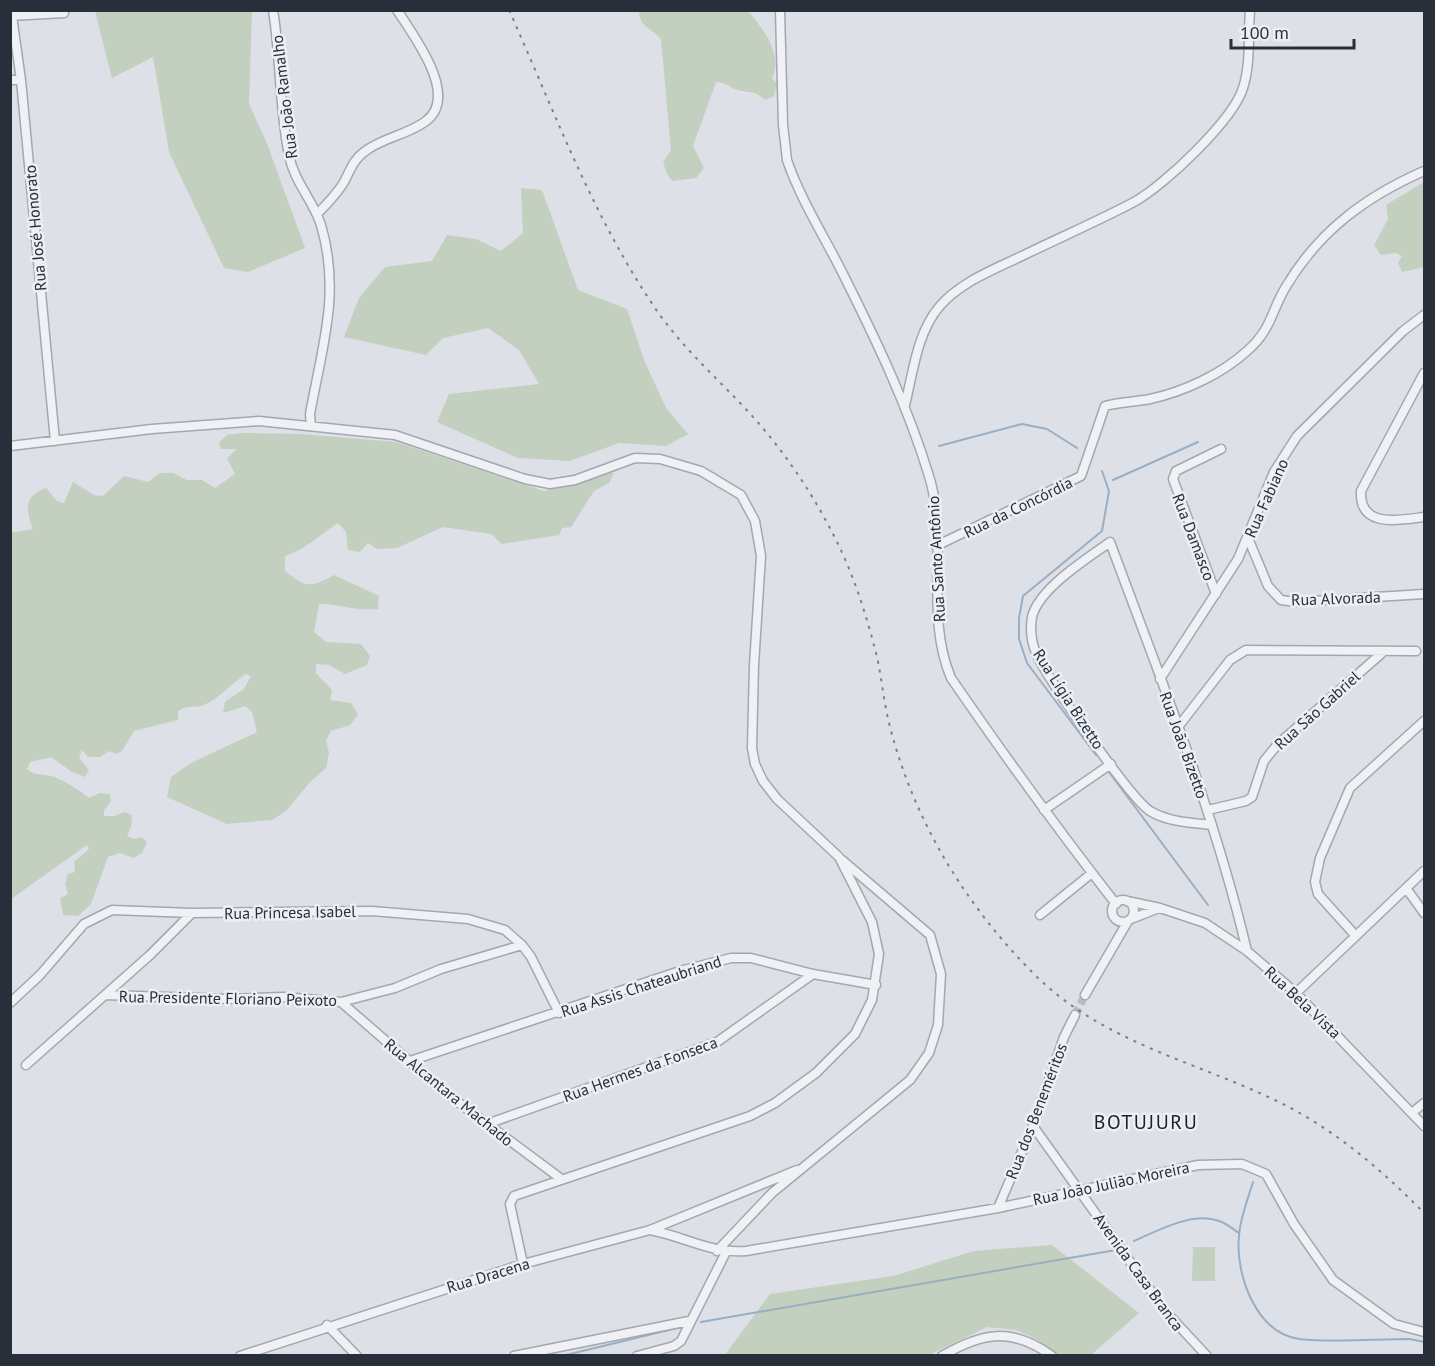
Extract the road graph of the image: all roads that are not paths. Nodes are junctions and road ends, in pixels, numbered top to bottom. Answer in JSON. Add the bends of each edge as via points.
{"nodes":[{"id":1,"x":273,"y":10,"type":"edge"},
{"id":2,"x":397,"y":10,"type":"edge"},
{"id":3,"x":780,"y":10,"type":"edge"},
{"id":4,"x":1250,"y":10,"type":"edge"},
{"id":5,"x":64,"y":13,"type":"dead end"},
{"id":6,"x":11,"y":16,"type":"edge"},
{"id":7,"x":10,"y":80,"type":"edge"},
{"id":8,"x":21,"y":80,"type":"junction"},
{"id":9,"x":1425,"y":171,"type":"edge"},
{"id":10,"x":317,"y":214,"type":"junction"},
{"id":11,"x":1425,"y":315,"type":"edge"},
{"id":12,"x":1425,"y":373,"type":"edge"},
{"id":13,"x":905,"y":405,"type":"junction"},
{"id":14,"x":311,"y":426,"type":"junction"},
{"id":15,"x":55,"y":441,"type":"junction"},
{"id":16,"x":10,"y":446,"type":"edge"},
{"id":17,"x":1221,"y":449,"type":"dead end"},
{"id":18,"x":1425,"y":517,"type":"edge"},
{"id":19,"x":1248,"y":538,"type":"junction"},
{"id":20,"x":1110,"y":542,"type":"joint"},
{"id":21,"x":936,"y":546,"type":"junction"},
{"id":22,"x":1216,"y":594,"type":"junction"},
{"id":23,"x":1425,"y":594,"type":"edge"},
{"id":24,"x":1416,"y":651,"type":"dead end"},
{"id":25,"x":1383,"y":653,"type":"junction"},
{"id":26,"x":1160,"y":679,"type":"junction"},
{"id":27,"x":1425,"y":721,"type":"edge"},
{"id":28,"x":1178,"y":727,"type":"junction"},
{"id":29,"x":1110,"y":764,"type":"junction"},
{"id":30,"x":1044,"y":810,"type":"junction"},
{"id":31,"x":1208,"y":810,"type":"junction"},
{"id":32,"x":1212,"y":825,"type":"junction"},
{"id":33,"x":840,"y":858,"type":"junction"},
{"id":34,"x":1425,"y":870,"type":"edge"},
{"id":35,"x":1092,"y":873,"type":"junction"},
{"id":36,"x":1406,"y":888,"type":"junction"},
{"id":37,"x":1127,"y":901,"type":"junction"},
{"id":38,"x":1116,"y":904,"type":"junction"},
{"id":39,"x":1160,"y":908,"type":"junction"},
{"id":40,"x":192,"y":913,"type":"junction"},
{"id":41,"x":1425,"y":913,"type":"edge"},
{"id":42,"x":1040,"y":915,"type":"dead end"},
{"id":43,"x":1130,"y":920,"type":"junction"},
{"id":44,"x":1118,"y":921,"type":"junction"},
{"id":45,"x":1355,"y":935,"type":"junction"},
{"id":46,"x":522,"y":945,"type":"junction"},
{"id":47,"x":1113,"y":946,"type":"junction"},
{"id":48,"x":1246,"y":951,"type":"junction"},
{"id":49,"x":813,"y":974,"type":"junction"},
{"id":50,"x":876,"y":985,"type":"junction"},
{"id":51,"x":1296,"y":993,"type":"junction"},
{"id":52,"x":105,"y":995,"type":"junction"},
{"id":53,"x":1085,"y":995,"type":"tunnel mouth"},
{"id":54,"x":341,"y":1002,"type":"junction"},
{"id":55,"x":10,"y":1003,"type":"edge"},
{"id":56,"x":559,"y":1013,"type":"junction"},
{"id":57,"x":1075,"y":1015,"type":"tunnel mouth"},
{"id":58,"x":410,"y":1061,"type":"junction"},
{"id":59,"x":26,"y":1065,"type":"dead end"},
{"id":60,"x":1425,"y":1103,"type":"edge"},
{"id":61,"x":1413,"y":1112,"type":"junction"},
{"id":62,"x":487,"y":1124,"type":"junction"},
{"id":63,"x":1033,"y":1126,"type":"junction"},
{"id":64,"x":1425,"y":1126,"type":"edge"},
{"id":65,"x":797,"y":1170,"type":"junction"},
{"id":66,"x":560,"y":1178,"type":"junction"},
{"id":67,"x":1078,"y":1190,"type":"junction"},
{"id":68,"x":998,"y":1208,"type":"junction"},
{"id":69,"x":650,"y":1230,"type":"junction"},
{"id":70,"x":722,"y":1252,"type":"junction"},
{"id":71,"x":522,"y":1264,"type":"junction"},
{"id":72,"x":689,"y":1321,"type":"junction"},
{"id":73,"x":327,"y":1325,"type":"junction"},
{"id":74,"x":1425,"y":1332,"type":"edge"},
{"id":75,"x":240,"y":1356,"type":"edge"},
{"id":76,"x":357,"y":1356,"type":"edge"},
{"id":77,"x":514,"y":1356,"type":"edge"},
{"id":78,"x":637,"y":1356,"type":"edge"},
{"id":79,"x":942,"y":1356,"type":"edge"},
{"id":80,"x":1052,"y":1356,"type":"edge"},
{"id":81,"x":1208,"y":1356,"type":"edge"}],
"edges":[{"from":1,"to":10,"type":"street","name":"Rua João Ramalho","via":[[289,156],[298,183]]},
{"from":2,"to":10,"type":"street","via":[[432,69],[437,84],[436,110],[426,121],[376,143],[362,154]]},
{"from":3,"to":13,"type":"street","name":"Rua Santo Antônio","via":[[787,160]]},
{"from":4,"to":13,"type":"street","via":[[1243,90],[1213,134],[1136,201],[974,279],[946,300],[926,327]]},
{"from":5,"to":6,"type":"street"},
{"from":6,"to":8,"type":"street","name":"Rua José Honorato"},
{"from":7,"to":8,"type":"street"},
{"from":8,"to":15,"type":"street","name":"Rua José Honorato"},
{"from":9,"to":21,"type":"street","name":"Rua da Concórdia","via":[[1381,191],[1340,222],[1286,286],[1272,320],[1242,356],[1175,390],[1105,406],[1081,476]]},
{"from":10,"to":14,"type":"street","name":"Rua João Ramalho","via":[[332,287]]},
{"from":11,"to":19,"type":"street","name":"Rua Fabiano","via":[[1403,331],[1297,436],[1274,472]]},
{"from":12,"to":18,"type":"street","via":[[1360,497],[1375,519]]},
{"from":13,"to":21,"type":"street","name":"Rua Santo Antônio","via":[[933,494]]},
{"from":14,"to":15,"type":"street","via":[[259,421],[222,423]]},
{"from":14,"to":33,"type":"street","via":[[395,435],[550,484],[575,480],[635,458],[660,459],[701,471],[741,495],[755,521],[760,556],[753,756],[773,794]]},
{"from":15,"to":16,"type":"street"},
{"from":17,"to":22,"type":"street","name":"Rua Damasco","via":[[1176,471],[1173,479]]},
{"from":19,"to":22,"type":"street","name":"Rua Fabiano"},
{"from":19,"to":23,"type":"street","name":"Rua Alvorada","via":[[1268,586],[1281,600]]},
{"from":20,"to":26,"type":"street","name":"Rua João Bizetto"},
{"from":20,"to":29,"type":"street","name":"Rua Lígia Bizetto","via":[[1051,588],[1033,615],[1031,629],[1036,653],[1044,667]]},
{"from":21,"to":30,"type":"street","name":"Rua Santo Antônio","via":[[945,665]]},
{"from":22,"to":26,"type":"street","name":"Rua Fabiano"},
{"from":24,"to":25,"type":"street","name":"Rua São Gabriel"},
{"from":25,"to":28,"type":"street","name":"Rua São Gabriel","via":[[1246,650],[1230,660]]},
{"from":25,"to":31,"type":"street","name":"Rua São Gabriel","via":[[1269,753],[1252,797]]},
{"from":26,"to":28,"type":"street","name":"Rua João Bizetto"},
{"from":27,"to":45,"type":"street","via":[[1350,788],[1320,858],[1315,882],[1318,894]]},
{"from":28,"to":31,"type":"street","name":"Rua João Bizetto"},
{"from":29,"to":30,"type":"street"},
{"from":29,"to":32,"type":"street","name":"Rua Lígia Bizetto","via":[[1149,811],[1170,819]]},
{"from":30,"to":35,"type":"street","name":"Rua Santo Antônio"},
{"from":31,"to":32,"type":"street","name":"Rua João Bizetto"},
{"from":32,"to":48,"type":"street","name":"Rua João Bizetto"},
{"from":33,"to":50,"type":"street","via":[[877,936]]},
{"from":33,"to":65,"type":"street","via":[[930,935],[941,974],[938,1025],[930,1053],[910,1080]]},
{"from":34,"to":36,"type":"street"},
{"from":35,"to":38,"type":"street","name":"Rua Santo Antônio"},
{"from":35,"to":42,"type":"street"},
{"from":36,"to":41,"type":"street"},
{"from":36,"to":45,"type":"street"},
{"from":37,"to":38,"type":"street","name":"Rua Bela Vista"},
{"from":37,"to":39,"type":"street","name":"Rua Bela Vista"},
{"from":37,"to":43,"type":"street","via":[[1134,909]]},
{"from":38,"to":44,"type":"street","via":[[1113,915]]},
{"from":39,"to":43,"type":"street"},
{"from":39,"to":48,"type":"street","name":"Rua Bela Vista","via":[[1205,923]]},
{"from":40,"to":46,"type":"street","name":"Rua Princesa Isabel","via":[[417,914],[492,925],[505,930]]},
{"from":40,"to":52,"type":"street"},
{"from":40,"to":55,"type":"street","name":"Rua Princesa Isabel","via":[[120,909],[92,918]]},
{"from":43,"to":44,"type":"street"},
{"from":43,"to":47,"type":"street"},
{"from":44,"to":47,"type":"street"},
{"from":45,"to":51,"type":"street"},
{"from":46,"to":54,"type":"street","name":"Rua Presidente Floriano Peixoto"},
{"from":46,"to":56,"type":"street","name":"Rua Princesa Isabel"},
{"from":47,"to":53,"type":"street"},
{"from":48,"to":51,"type":"street","name":"Rua Bela Vista"},
{"from":49,"to":50,"type":"street","name":"Rua Assis Chateaubriand"},
{"from":49,"to":56,"type":"street","name":"Rua Assis Chateaubriand","via":[[751,958],[730,957]]},
{"from":49,"to":62,"type":"street","name":"Rua Hermes da Fonseca","via":[[717,1042]]},
{"from":50,"to":66,"type":"street","via":[[855,1034],[816,1073],[775,1103],[750,1116]]},
{"from":51,"to":61,"type":"street","name":"Rua Bela Vista"},
{"from":52,"to":54,"type":"street","name":"Rua Presidente Floriano Peixoto","via":[[283,997]]},
{"from":52,"to":59,"type":"street"},
{"from":54,"to":58,"type":"street","name":"Rua Alcantara Machado"},
{"from":56,"to":58,"type":"street","name":"Rua Assis Chateaubriand"},
{"from":57,"to":63,"type":"street","name":"Rua dos Beneméritos"},
{"from":58,"to":62,"type":"street","name":"Rua Alcantara Machado"},
{"from":60,"to":61,"type":"street"},
{"from":61,"to":64,"type":"street","name":"Rua Bela Vista"},
{"from":62,"to":66,"type":"street","name":"Rua Alcantara Machado"},
{"from":63,"to":67,"type":"street","name":"Avenida Casa Branca"},
{"from":63,"to":68,"type":"street","name":"Rua dos Beneméritos"},
{"from":65,"to":69,"type":"street","name":"Rua Dracena"},
{"from":65,"to":70,"type":"street","via":[[745,1220]]},
{"from":66,"to":71,"type":"street","via":[[518,1194],[511,1201]]},
{"from":67,"to":68,"type":"street","name":"Rua João Julião Moreira"},
{"from":67,"to":74,"type":"street","name":"Rua João Julião Moreira","via":[[1198,1165],[1221,1162],[1250,1166],[1266,1174],[1294,1224],[1333,1280],[1394,1324]]},
{"from":67,"to":81,"type":"street","name":"Avenida Casa Branca","via":[[1166,1312]]},
{"from":68,"to":70,"type":"street","name":"Rua João Julião Moreira"},
{"from":69,"to":70,"type":"street","name":"Rua Dracena"},
{"from":69,"to":71,"type":"street","name":"Rua Dracena"},
{"from":70,"to":72,"type":"street"},
{"from":71,"to":73,"type":"street","name":"Rua Dracena"},
{"from":72,"to":77,"type":"street"},
{"from":72,"to":78,"type":"street","via":[[678,1344]]},
{"from":73,"to":75,"type":"street","name":"Rua Dracena"},
{"from":73,"to":76,"type":"street"},
{"from":79,"to":80,"type":"street","via":[[982,1338],[1006,1335],[1040,1347]]}]}
